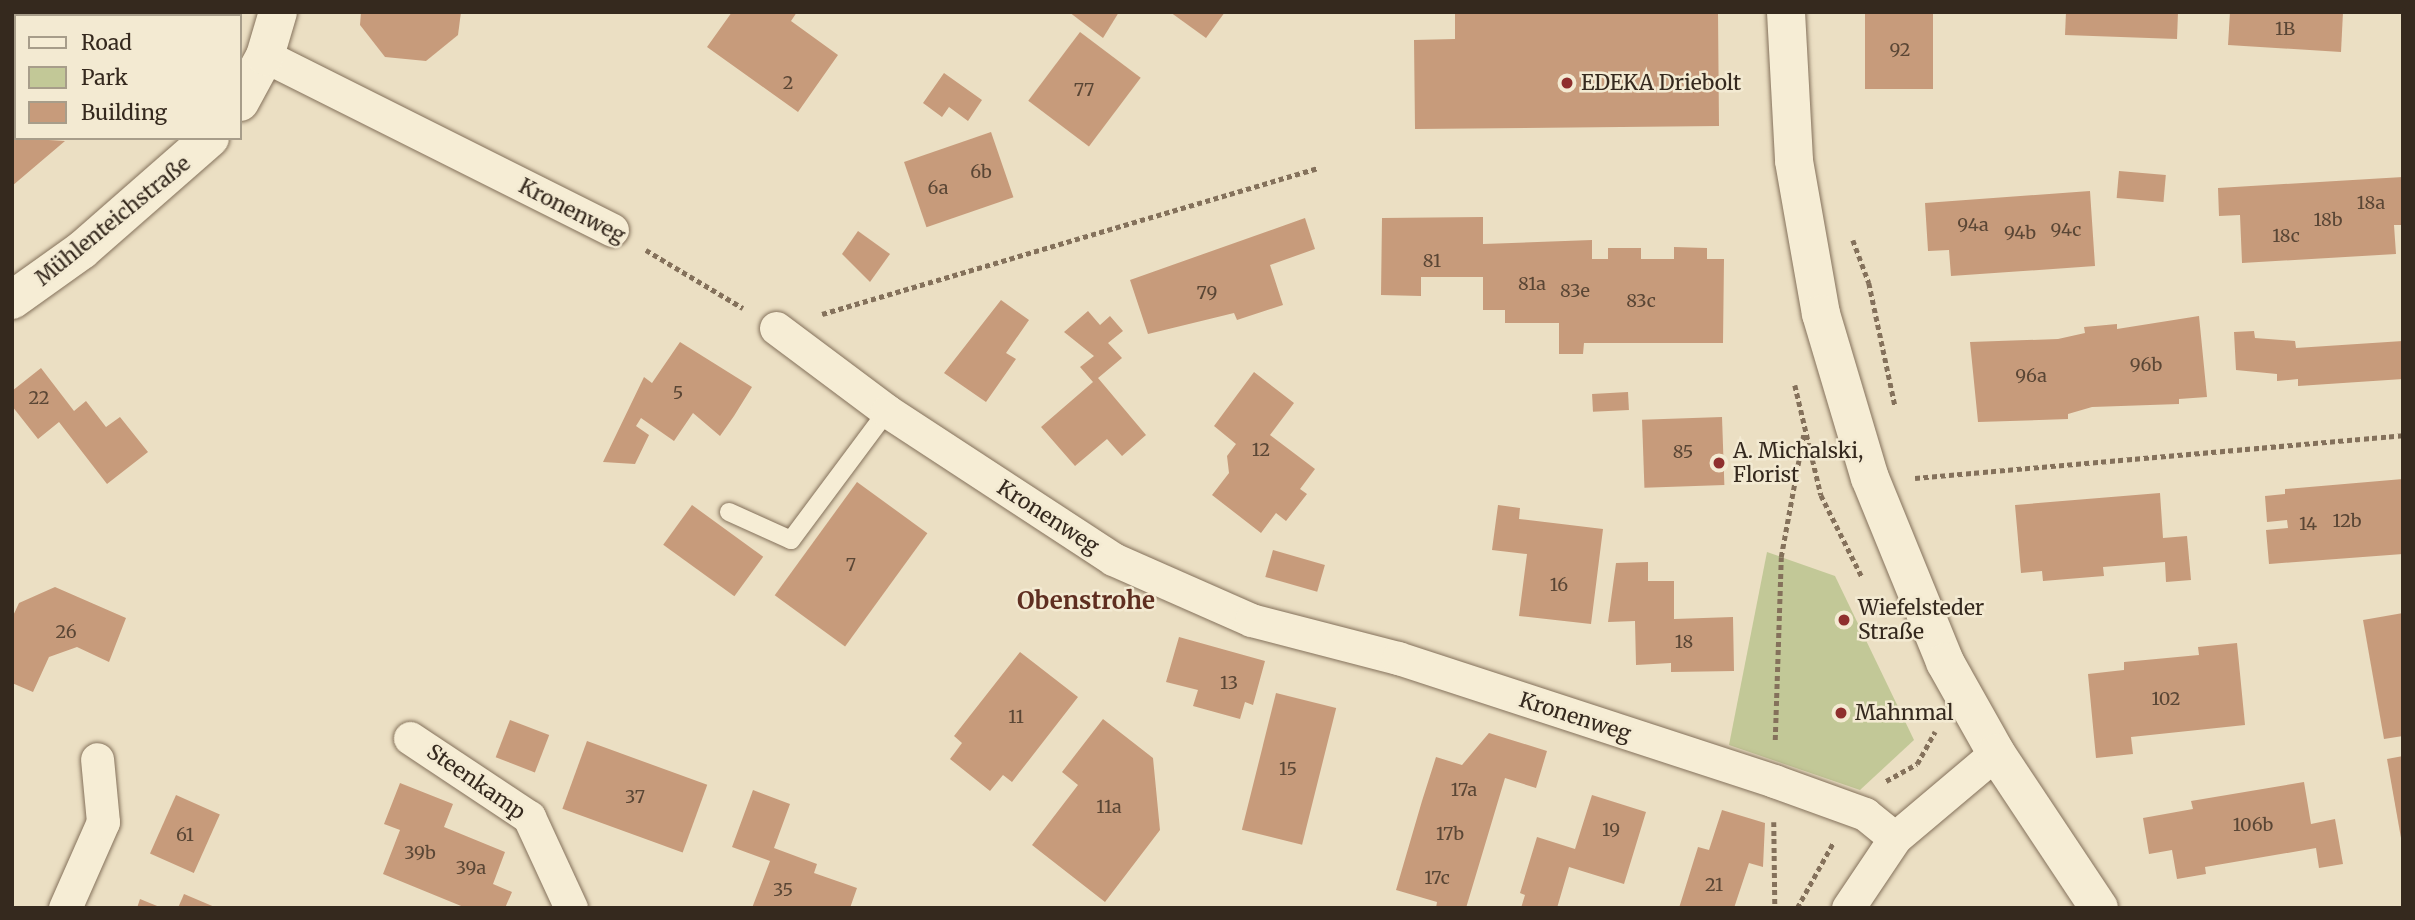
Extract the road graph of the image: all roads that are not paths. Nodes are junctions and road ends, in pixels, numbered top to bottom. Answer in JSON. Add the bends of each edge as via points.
{"nodes":[{"id":1,"x":278,"y":12,"type":"edge"},
{"id":2,"x":1786,"y":12,"type":"edge"},
{"id":3,"x":265,"y":56,"type":"junction"},
{"id":4,"x":242,"y":98,"type":"edge"},
{"id":5,"x":208,"y":140,"type":"edge"},
{"id":6,"x":612,"y":230,"type":"road end"},
{"id":7,"x":12,"y":300,"type":"edge"},
{"id":8,"x":776,"y":327,"type":"road end"},
{"id":9,"x":887,"y":411,"type":"junction"},
{"id":10,"x":729,"y":512,"type":"dead end"},
{"id":11,"x":410,"y":737,"type":"dead end"},
{"id":12,"x":1996,"y":753,"type":"junction"},
{"id":13,"x":97,"y":759,"type":"dead end"},
{"id":14,"x":1895,"y":838,"type":"junction"},
{"id":15,"x":65,"y":908,"type":"edge"},
{"id":16,"x":571,"y":908,"type":"edge"},
{"id":17,"x":1848,"y":908,"type":"edge"},
{"id":18,"x":2099,"y":908,"type":"edge"}],
"edges":[{"from":1,"to":3,"type":"main road"},
{"from":2,"to":12,"type":"main road","via":[[1794,161],[1821,314],[1895,545],[1945,662]]},
{"from":3,"to":4,"type":"main road"},
{"from":3,"to":6,"type":"street","name":"Kronenweg"},
{"from":5,"to":7,"type":"main road","name":"Mühlenteichstraße","via":[[82,250]]},
{"from":8,"to":9,"type":"street","name":"Kronenweg"},
{"from":9,"to":10,"type":"lane","via":[[791,540]]},
{"from":9,"to":14,"type":"street","name":"Kronenweg","via":[[1113,559],[1251,620],[1398,657],[1774,781],[1865,814]]},
{"from":11,"to":16,"type":"street","name":"Steenkamp","via":[[529,817]]},
{"from":12,"to":14,"type":"street"},
{"from":12,"to":18,"type":"main road"},
{"from":13,"to":15,"type":"street","via":[[103,822]]},
{"from":14,"to":17,"type":"street"}]}
